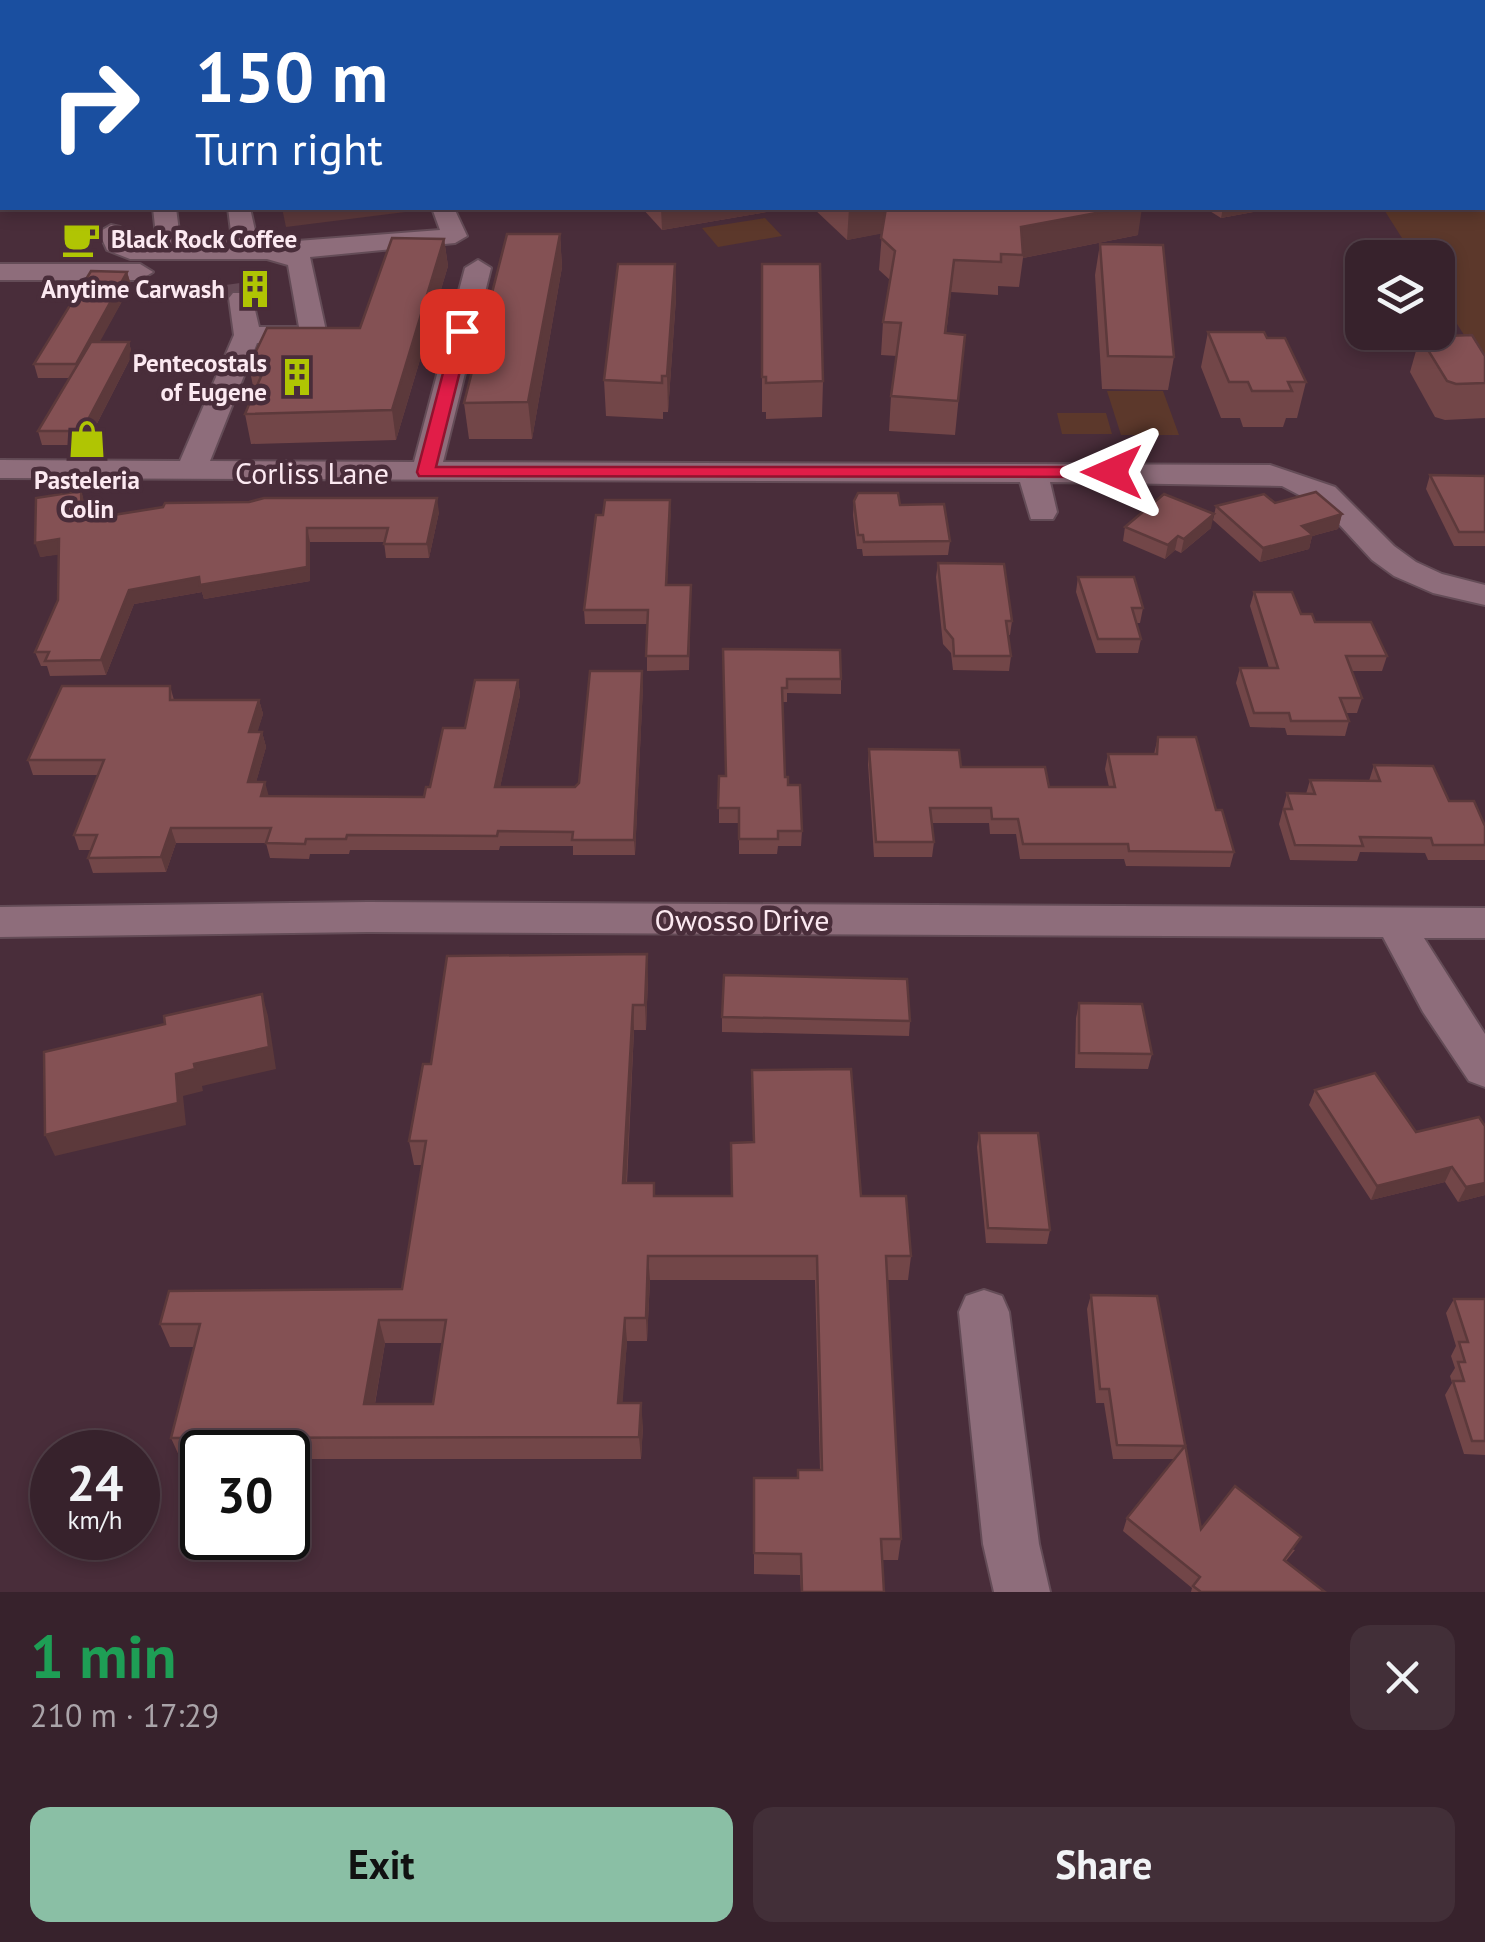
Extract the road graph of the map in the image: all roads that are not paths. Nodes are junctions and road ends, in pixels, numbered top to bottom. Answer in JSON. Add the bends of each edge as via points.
{"nodes":[{"id":1,"x":165,"y":210,"type":"edge"},
{"id":2,"x":240,"y":210,"type":"edge"},
{"id":3,"x":444,"y":210,"type":"edge"},
{"id":4,"x":110,"y":221,"type":"edge"},
{"id":5,"x":266,"y":251,"type":"junction"},
{"id":6,"x":478,"y":268,"type":"dead end"},
{"id":7,"x":0,"y":272,"type":"edge"},
{"id":8,"x":167,"y":276,"type":"dead end"},
{"id":9,"x":247,"y":335,"type":"junction"},
{"id":10,"x":0,"y":469,"type":"edge"},
{"id":11,"x":191,"y":471,"type":"junction"},
{"id":12,"x":426,"y":472,"type":"junction"},
{"id":13,"x":1032,"y":472,"type":"junction"},
{"id":14,"x":1042,"y":512,"type":"dead end"},
{"id":15,"x":1485,"y":595,"type":"edge"},
{"id":16,"x":0,"y":922,"type":"edge"},
{"id":17,"x":1396,"y":923,"type":"junction"},
{"id":18,"x":1485,"y":923,"type":"edge"},
{"id":19,"x":1485,"y":1068,"type":"edge"},
{"id":20,"x":984,"y":1312,"type":"dead end"},
{"id":21,"x":1022,"y":1592,"type":"edge"}],
"edges":[{"from":1,"to":5,"type":"street","via":[[169,246]]},
{"from":2,"to":5,"type":"street"},
{"from":3,"to":5,"type":"street","via":[[455,236]]},
{"from":4,"to":5,"type":"street","via":[[116,245],[130,252]]},
{"from":5,"to":9,"type":"street","via":[[240,277]]},
{"from":5,"to":9,"type":"street","via":[[302,266],[313,330]]},
{"from":6,"to":12,"type":"street"},
{"from":7,"to":8,"type":"street"},
{"from":9,"to":11,"type":"street"},
{"from":10,"to":11,"type":"street","name":"Corliss Lane"},
{"from":11,"to":12,"type":"street","name":"Corliss Lane"},
{"from":12,"to":13,"type":"street","name":"Corliss Lane"},
{"from":13,"to":14,"type":"street"},
{"from":13,"to":15,"type":"street","name":"Corliss Lane","via":[[1231,472],[1299,480],[1334,498],[1404,568]]},
{"from":16,"to":17,"type":"street","name":"Owosso Drive","via":[[368,917]]},
{"from":17,"to":18,"type":"street","name":"Owosso Drive"},
{"from":17,"to":19,"type":"street"},
{"from":20,"to":21,"type":"street"}]}
